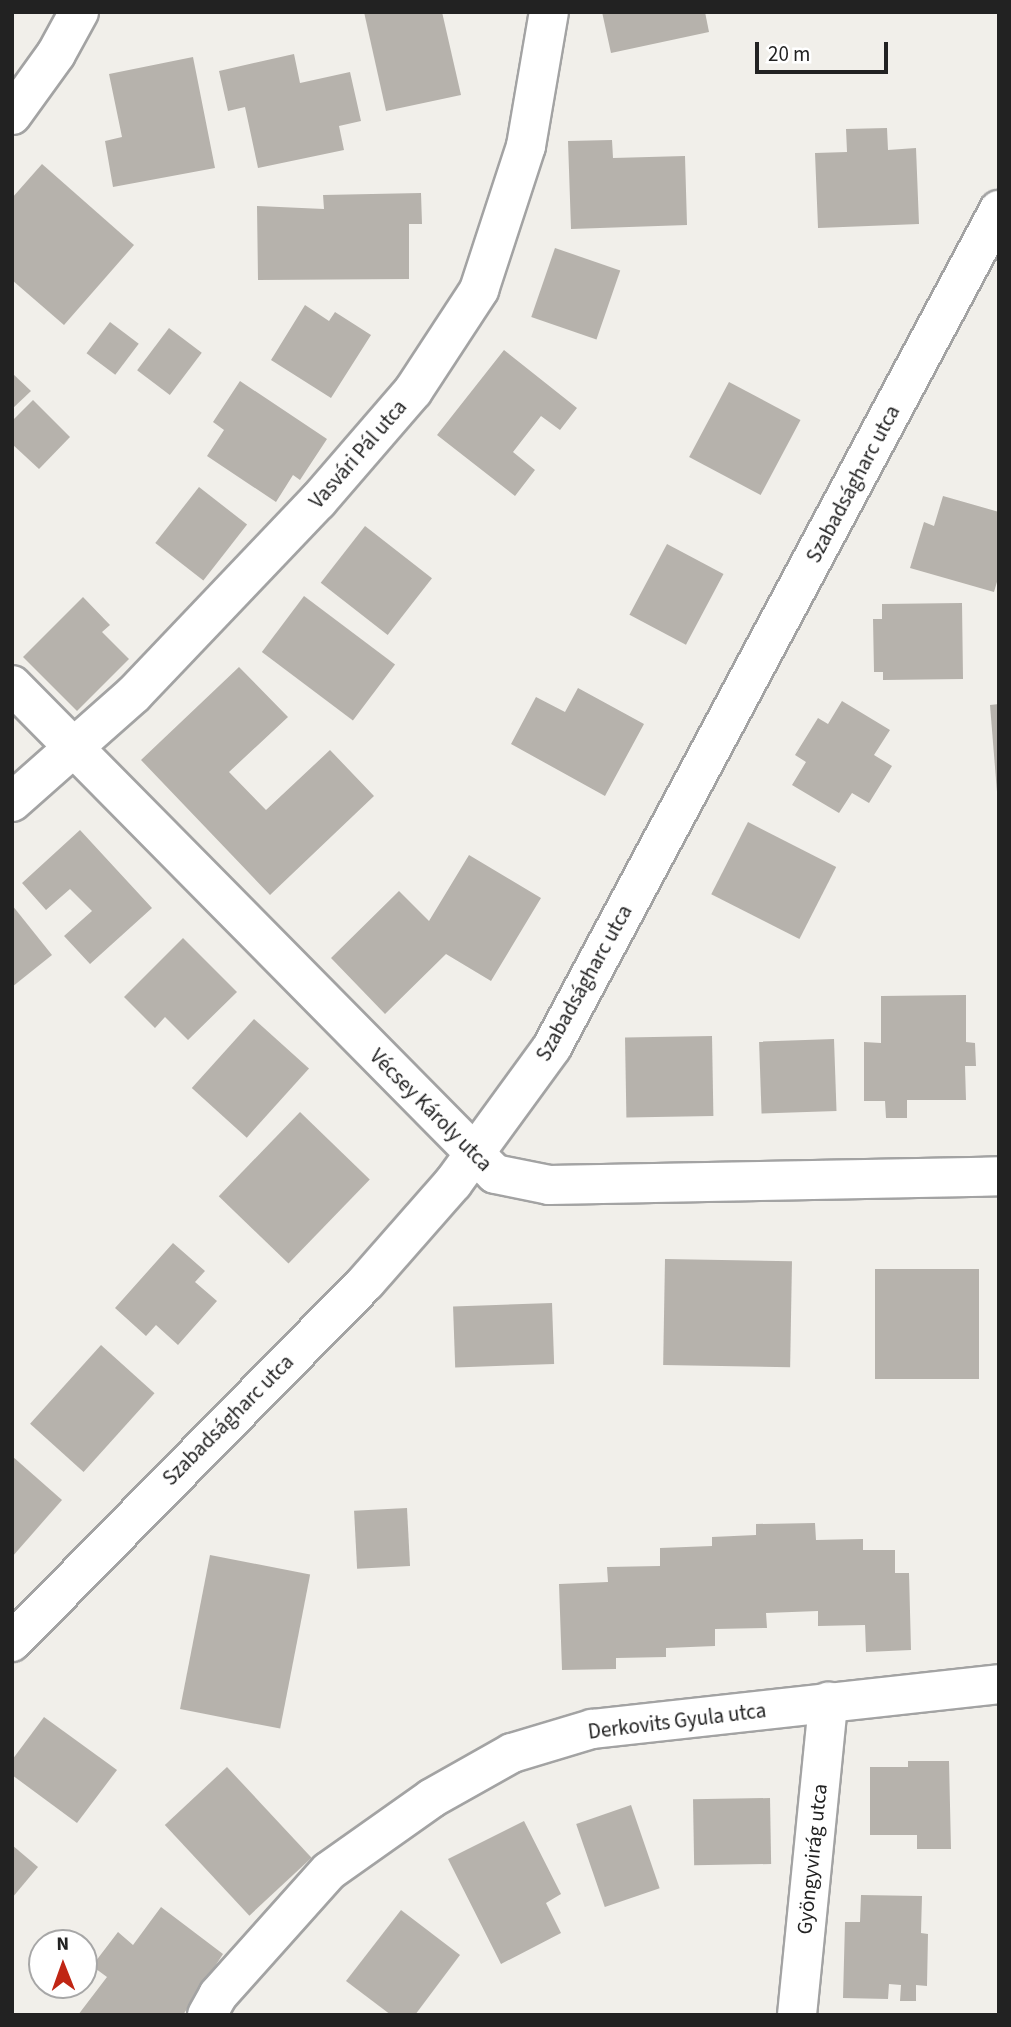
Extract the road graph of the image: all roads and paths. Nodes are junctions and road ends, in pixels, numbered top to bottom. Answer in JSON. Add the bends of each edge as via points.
{"nodes":[{"id":1,"x":79,"y":12,"type":"edge"},
{"id":2,"x":549,"y":12,"type":"edge"},
{"id":3,"x":12,"y":115,"type":"edge"},
{"id":4,"x":999,"y":210,"type":"edge"},
{"id":5,"x":12,"y":685,"type":"edge"},
{"id":6,"x":74,"y":747,"type":"junction"},
{"id":7,"x":12,"y":802,"type":"edge"},
{"id":8,"x":474,"y":1156,"type":"junction"},
{"id":9,"x":999,"y":1176,"type":"edge"},
{"id":10,"x":12,"y":1642,"type":"edge"},
{"id":11,"x":999,"y":1684,"type":"edge"},
{"id":12,"x":828,"y":1702,"type":"junction"},
{"id":13,"x":206,"y":2015,"type":"edge"},
{"id":14,"x":797,"y":2015,"type":"edge"}],
"edges":[{"from":1,"to":3,"type":"street","via":[[56,54]]},
{"from":2,"to":6,"type":"street","name":"Vasvári Pál utca","via":[[526,146],[479,290],[413,391],[318,501],[134,694]]},
{"from":4,"to":8,"type":"street","name":"Szabadságharc utca","via":[[552,1047]]},
{"from":5,"to":6,"type":"street","name":"Vécsey Károly utca"},
{"from":6,"to":7,"type":"street","name":"Vasvári Pál utca"},
{"from":6,"to":8,"type":"street","name":"Vécsey Károly utca"},
{"from":8,"to":9,"type":"street","name":"Vécsey Károly utca","via":[[495,1174],[549,1185]]},
{"from":8,"to":10,"type":"street","name":"Szabadságharc utca","via":[[366,1282]]},
{"from":11,"to":12,"type":"street","name":"Derkovits Gyula utca"},
{"from":12,"to":13,"type":"street","name":"Derkovits Gyula utca","via":[[592,1729],[512,1754],[432,1798],[329,1871],[218,1995]]},
{"from":12,"to":14,"type":"street","name":"Gyöngyvirág utca"}]}
